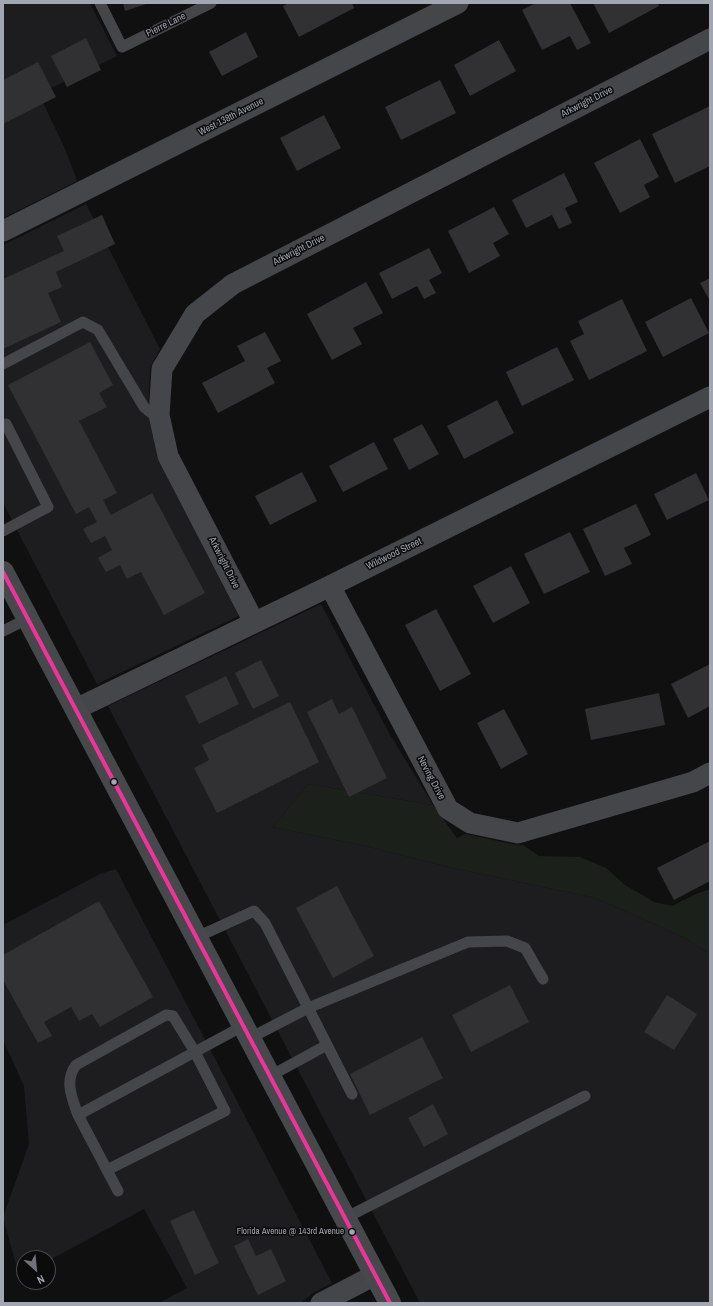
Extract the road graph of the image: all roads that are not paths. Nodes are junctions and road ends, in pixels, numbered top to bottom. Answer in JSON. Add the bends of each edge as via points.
{"nodes":[{"id":1,"x":100,"y":3,"type":"edge"},
{"id":2,"x":210,"y":3,"type":"edge"},
{"id":3,"x":458,"y":3,"type":"edge"},
{"id":4,"x":710,"y":38,"type":"edge"},
{"id":5,"x":3,"y":231,"type":"edge"},
{"id":6,"x":3,"y":364,"type":"edge"},
{"id":7,"x":710,"y":397,"type":"edge"},
{"id":8,"x":160,"y":420,"type":"junction"},
{"id":9,"x":3,"y":426,"type":"edge"},
{"id":10,"x":3,"y":531,"type":"edge"},
{"id":11,"x":3,"y":572,"type":"edge"},
{"id":12,"x":330,"y":586,"type":"junction"},
{"id":13,"x":27,"y":618,"type":"junction"},
{"id":14,"x":254,"y":622,"type":"junction"},
{"id":15,"x":3,"y":631,"type":"edge"},
{"id":16,"x":76,"y":709,"type":"junction"},
{"id":17,"x":710,"y":773,"type":"edge"},
{"id":18,"x":197,"y":937,"type":"junction"},
{"id":19,"x":543,"y":979,"type":"dead end"},
{"id":20,"x":308,"y":1008,"type":"junction"},
{"id":21,"x":247,"y":1032,"type":"junction"},
{"id":22,"x":327,"y":1045,"type":"junction"},
{"id":23,"x":195,"y":1052,"type":"junction"},
{"id":24,"x":270,"y":1076,"type":"junction"},
{"id":25,"x":352,"y":1094,"type":"dead end"},
{"id":26,"x":586,"y":1096,"type":"dead end"},
{"id":27,"x":78,"y":1115,"type":"junction"},
{"id":28,"x":107,"y":1170,"type":"junction"},
{"id":29,"x":118,"y":1191,"type":"dead end"},
{"id":30,"x":345,"y":1218,"type":"junction"},
{"id":31,"x":375,"y":1275,"type":"junction"},
{"id":32,"x":321,"y":1303,"type":"edge"},
{"id":33,"x":390,"y":1303,"type":"edge"}],
"edges":[{"from":1,"to":2,"type":"lane","name":"Pierre Lane","via":[[122,47]]},
{"from":3,"to":5,"type":"street","name":"West 138th Avenue"},
{"from":4,"to":8,"type":"street","name":"Arkwright Drive","via":[[233,284],[195,314],[162,369]]},
{"from":6,"to":8,"type":"lane","via":[[83,322],[98,330],[144,407]]},
{"from":7,"to":12,"type":"street","name":"Wildwood Street"},
{"from":8,"to":14,"type":"street","name":"Arkwright Drive","via":[[168,456]]},
{"from":9,"to":10,"type":"lane","via":[[6,424],[48,507]]},
{"from":11,"to":13,"type":"main road"},
{"from":12,"to":14,"type":"street","name":"Wildwood Street"},
{"from":12,"to":17,"type":"street","name":"Neving Drive","via":[[448,809],[470,823],[518,833],[693,782]]},
{"from":13,"to":15,"type":"lane"},
{"from":13,"to":16,"type":"main road"},
{"from":14,"to":16,"type":"street","name":"Wildwood Street"},
{"from":16,"to":18,"type":"main road"},
{"from":18,"to":20,"type":"lane","via":[[254,911],[265,923]]},
{"from":18,"to":21,"type":"main road"},
{"from":19,"to":20,"type":"lane","via":[[525,948],[507,941],[468,942]]},
{"from":20,"to":21,"type":"lane"},
{"from":20,"to":22,"type":"lane"},
{"from":21,"to":23,"type":"lane"},
{"from":21,"to":24,"type":"main road"},
{"from":22,"to":24,"type":"lane"},
{"from":22,"to":25,"type":"lane"},
{"from":23,"to":27,"type":"lane"},
{"from":23,"to":27,"type":"lane","via":[[173,1016],[166,1015],[76,1065],[69,1081]]},
{"from":23,"to":28,"type":"lane","via":[[225,1111]]},
{"from":24,"to":30,"type":"main road"},
{"from":26,"to":30,"type":"lane"},
{"from":27,"to":28,"type":"lane"},
{"from":28,"to":29,"type":"lane"},
{"from":30,"to":31,"type":"main road"},
{"from":31,"to":32,"type":"street"},
{"from":31,"to":33,"type":"main road"}]}
